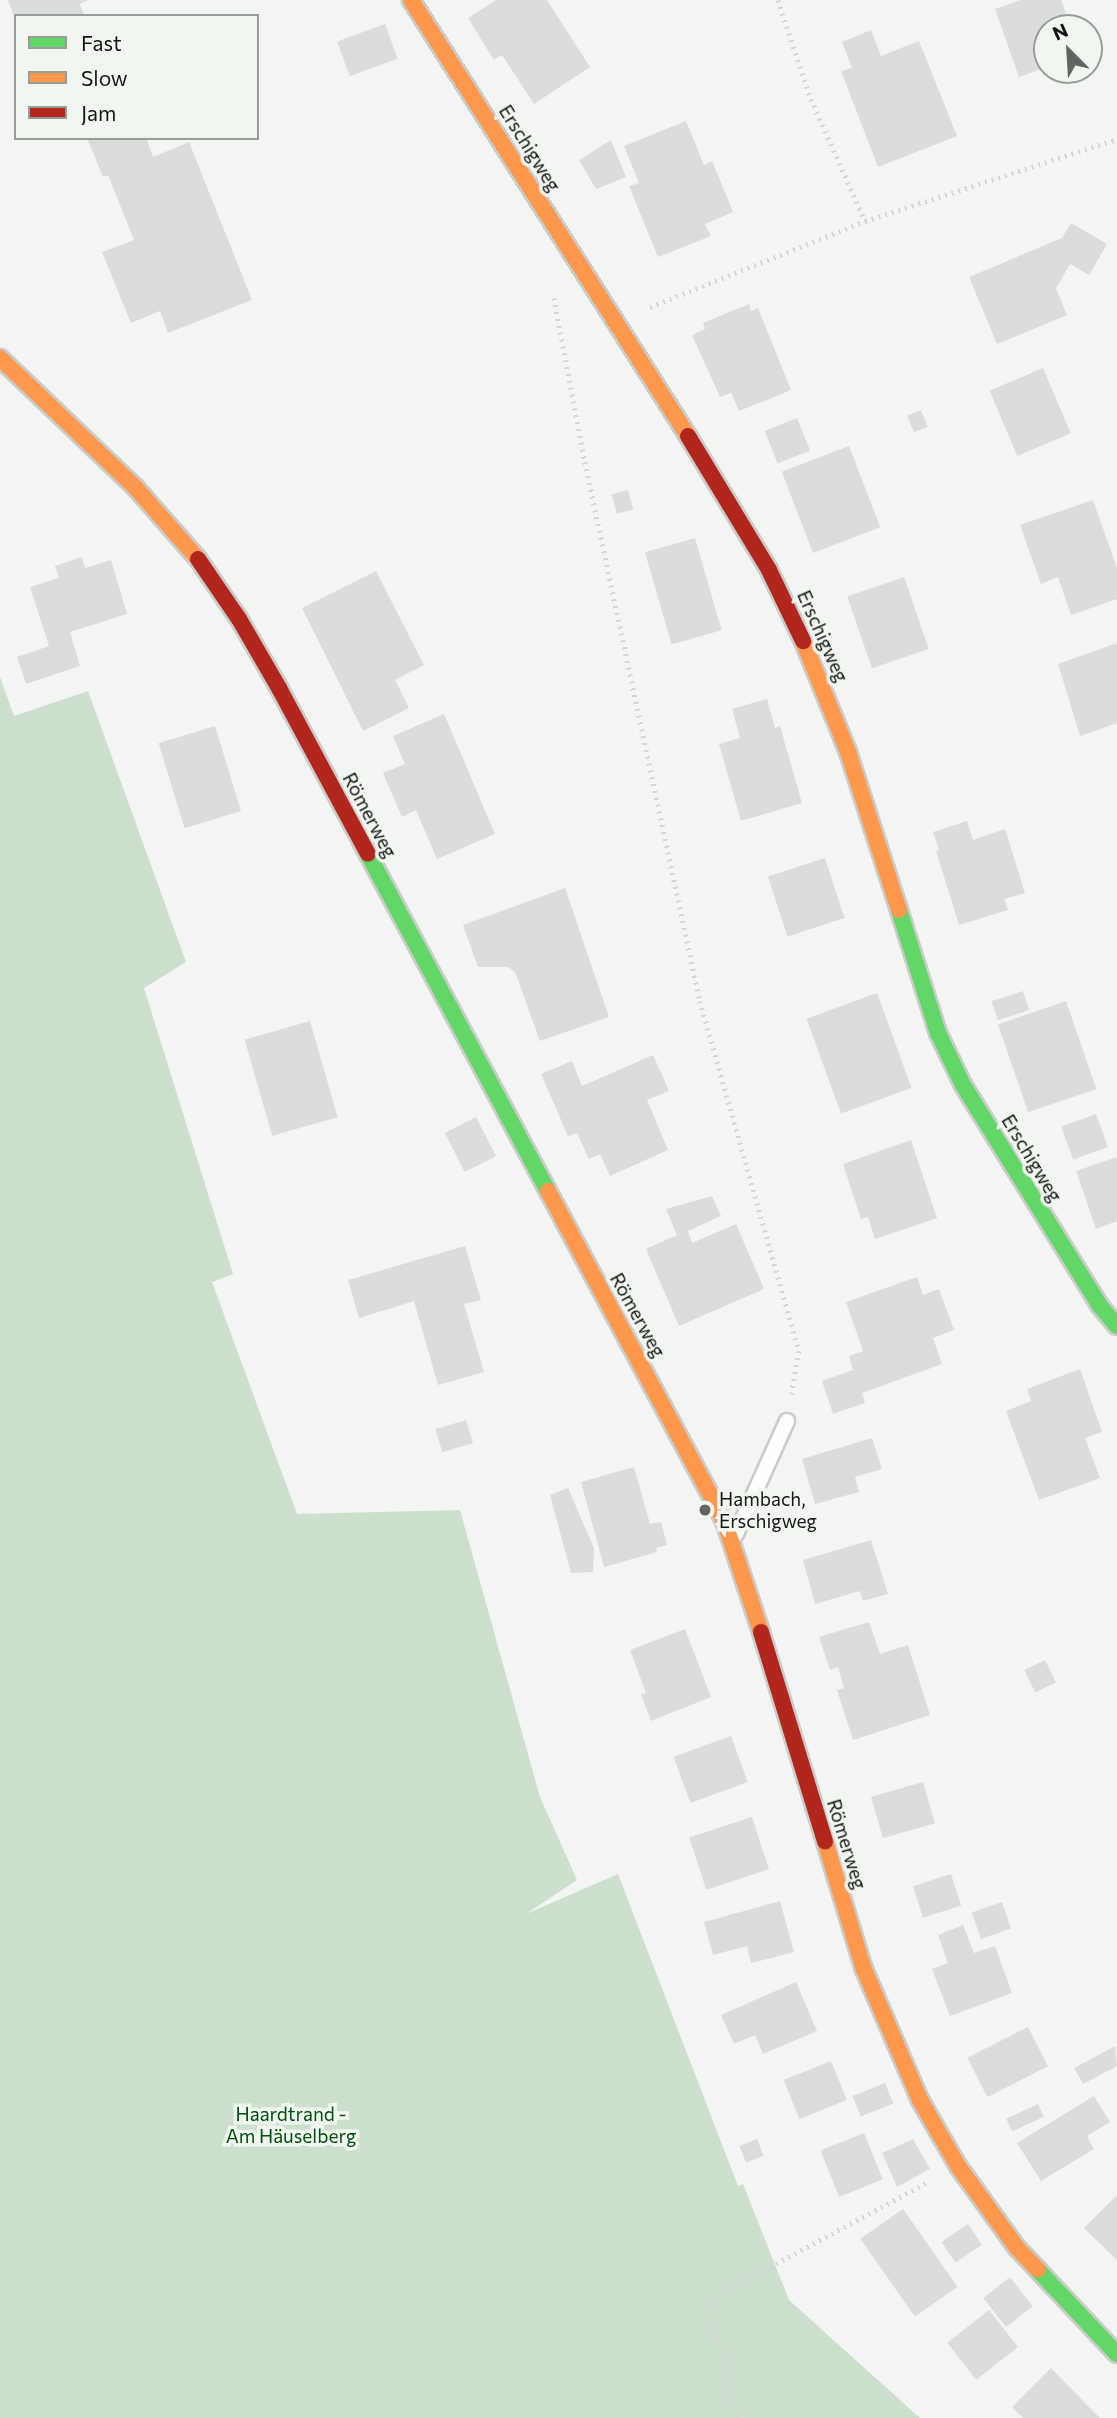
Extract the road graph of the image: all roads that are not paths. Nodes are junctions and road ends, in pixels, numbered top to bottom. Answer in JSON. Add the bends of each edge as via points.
{"nodes":[{"id":1,"x":411,"y":0,"type":"edge"},
{"id":2,"x":0,"y":358,"type":"edge"},
{"id":3,"x":1117,"y":1326,"type":"edge"},
{"id":4,"x":787,"y":1421,"type":"road end"},
{"id":5,"x":733,"y":1542,"type":"junction"},
{"id":6,"x":1117,"y":2354,"type":"edge"}],
"edges":[{"from":1,"to":3,"type":"street","name":"Erschigweg","via":[[722,489],[795,621],[848,751],[938,1033],[963,1085],[1070,1261]]},
{"from":2,"to":5,"type":"street","name":"Römerweg","via":[[135,487],[198,558],[239,619]]},
{"from":4,"to":5,"type":"lane"},
{"from":5,"to":6,"type":"street","name":"Römerweg","via":[[863,1968],[889,2035],[958,2166],[1017,2248]]}]}
